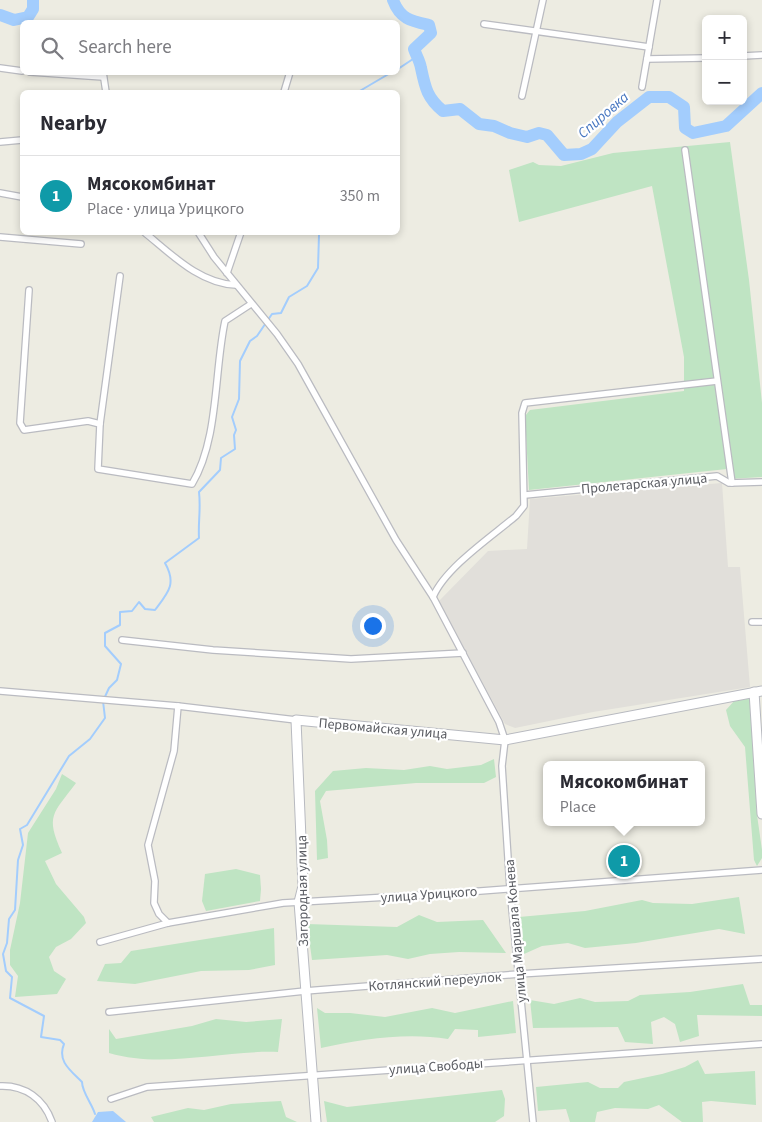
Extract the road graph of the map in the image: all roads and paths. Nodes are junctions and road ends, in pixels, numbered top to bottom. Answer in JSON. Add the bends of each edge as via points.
{"nodes":[{"id":1,"x":543,"y":0,"type":"edge"},
{"id":2,"x":657,"y":0,"type":"edge"},
{"id":3,"x":484,"y":24,"type":"dead end"},
{"id":4,"x":537,"y":31,"type":"junction"},
{"id":5,"x":649,"y":48,"type":"junction"},
{"id":6,"x":762,"y":55,"type":"edge"},
{"id":7,"x":747,"y":56,"type":"edge"},
{"id":8,"x":702,"y":58,"type":"edge"},
{"id":9,"x":647,"y":59,"type":"junction"},
{"id":10,"x":0,"y":68,"type":"edge"},
{"id":11,"x":20,"y":72,"type":"edge"},
{"id":12,"x":103,"y":75,"type":"edge"},
{"id":13,"x":289,"y":75,"type":"edge"},
{"id":14,"x":642,"y":87,"type":"dead end"},
{"id":15,"x":106,"y":90,"type":"edge"},
{"id":16,"x":285,"y":90,"type":"edge"},
{"id":17,"x":522,"y":96,"type":"dead end"},
{"id":18,"x":20,"y":140,"type":"edge"},
{"id":19,"x":0,"y":142,"type":"edge"},
{"id":20,"x":684,"y":150,"type":"dead end"},
{"id":21,"x":0,"y":193,"type":"edge"},
{"id":22,"x":20,"y":197,"type":"edge"},
{"id":23,"x":148,"y":235,"type":"edge"},
{"id":24,"x":200,"y":235,"type":"edge"},
{"id":25,"x":240,"y":235,"type":"edge"},
{"id":26,"x":0,"y":237,"type":"edge"},
{"id":27,"x":81,"y":244,"type":"dead end"},
{"id":28,"x":227,"y":273,"type":"junction"},
{"id":29,"x":120,"y":276,"type":"dead end"},
{"id":30,"x":236,"y":285,"type":"junction"},
{"id":31,"x":29,"y":290,"type":"dead end"},
{"id":32,"x":251,"y":304,"type":"junction"},
{"id":33,"x":718,"y":381,"type":"junction"},
{"id":34,"x":100,"y":424,"type":"junction"},
{"id":35,"x":762,"y":482,"type":"edge"},
{"id":36,"x":732,"y":483,"type":"junction"},
{"id":37,"x":525,"y":495,"type":"junction"},
{"id":38,"x":433,"y":597,"type":"junction"},
{"id":39,"x":752,"y":622,"type":"dead end"},
{"id":40,"x":762,"y":622,"type":"edge"},
{"id":41,"x":122,"y":640,"type":"dead end"},
{"id":42,"x":463,"y":654,"type":"junction"},
{"id":43,"x":0,"y":691,"type":"edge"},
{"id":44,"x":758,"y":691,"type":"edge"},
{"id":45,"x":178,"y":706,"type":"junction"},
{"id":46,"x":296,"y":720,"type":"junction"},
{"id":47,"x":505,"y":740,"type":"junction"},
{"id":48,"x":762,"y":814,"type":"edge"},
{"id":49,"x":762,"y":870,"type":"edge"},
{"id":50,"x":510,"y":889,"type":"junction"},
{"id":51,"x":299,"y":902,"type":"junction"},
{"id":52,"x":168,"y":923,"type":"junction"},
{"id":53,"x":100,"y":942,"type":"dead end"},
{"id":54,"x":762,"y":959,"type":"edge"},
{"id":55,"x":519,"y":974,"type":"junction"},
{"id":56,"x":305,"y":991,"type":"junction"},
{"id":57,"x":109,"y":1012,"type":"dead end"},
{"id":58,"x":762,"y":1044,"type":"edge"},
{"id":59,"x":528,"y":1060,"type":"junction"},
{"id":60,"x":311,"y":1074,"type":"junction"},
{"id":61,"x":0,"y":1086,"type":"edge"},
{"id":62,"x":111,"y":1099,"type":"dead end"},
{"id":63,"x":52,"y":1122,"type":"edge"},
{"id":64,"x":316,"y":1122,"type":"edge"},
{"id":65,"x":533,"y":1122,"type":"edge"}],
"edges":[{"from":1,"to":4,"type":"street"},
{"from":2,"to":5,"type":"street"},
{"from":3,"to":4,"type":"street"},
{"from":4,"to":5,"type":"street"},
{"from":4,"to":17,"type":"street"},
{"from":5,"to":9,"type":"street"},
{"from":6,"to":7,"type":"street"},
{"from":8,"to":9,"type":"street"},
{"from":9,"to":14,"type":"street"},
{"from":10,"to":11,"type":"street"},
{"from":12,"to":15,"type":"street"},
{"from":13,"to":16,"type":"street"},
{"from":18,"to":19,"type":"street"},
{"from":20,"to":33,"type":"street"},
{"from":21,"to":22,"type":"street"},
{"from":23,"to":30,"type":"street","via":[[197,273],[218,283]]},
{"from":24,"to":28,"type":"street"},
{"from":25,"to":28,"type":"street"},
{"from":26,"to":27,"type":"street"},
{"from":28,"to":30,"type":"street"},
{"from":29,"to":34,"type":"street"},
{"from":30,"to":32,"type":"street"},
{"from":31,"to":34,"type":"street","via":[[20,423],[24,430],[88,421]]},
{"from":32,"to":34,"type":"street","via":[[225,321],[205,452],[192,484],[98,469]]},
{"from":32,"to":38,"type":"street","via":[[298,364],[396,540]]},
{"from":33,"to":36,"type":"street"},
{"from":33,"to":37,"type":"street","via":[[525,404],[522,412]]},
{"from":35,"to":36,"type":"street","name":"Пролетарская улица"},
{"from":36,"to":37,"type":"street","name":"Пролетарская улица","via":[[717,476]]},
{"from":37,"to":38,"type":"street","via":[[524,506],[516,516],[447,575]]},
{"from":38,"to":42,"type":"street"},
{"from":39,"to":40,"type":"street"},
{"from":41,"to":42,"type":"street","via":[[351,659]]},
{"from":42,"to":47,"type":"street","via":[[500,722]]},
{"from":43,"to":45,"type":"street","name":"Первомайская улица"},
{"from":44,"to":47,"type":"street","name":"Первомайская улица"},
{"from":44,"to":48,"type":"street"},
{"from":45,"to":46,"type":"street","name":"Первомайская улица"},
{"from":45,"to":52,"type":"street","via":[[174,751],[148,845],[155,881],[154,903]]},
{"from":46,"to":47,"type":"street","name":"Первомайская улица"},
{"from":46,"to":51,"type":"street","name":"Загородная улица","via":[[304,886]]},
{"from":47,"to":50,"type":"street","name":"улица Маршала Конева","via":[[502,766]]},
{"from":49,"to":50,"type":"street","name":"улица Урицкого"},
{"from":50,"to":51,"type":"street","name":"улица Урицкого"},
{"from":50,"to":55,"type":"street","name":"улица Маршала Конева"},
{"from":51,"to":52,"type":"street","name":"улица Урицкого"},
{"from":51,"to":56,"type":"street","name":"Загородная улица"},
{"from":52,"to":53,"type":"street","name":"улица Урицкого"},
{"from":54,"to":55,"type":"street","name":"Котлянский переулок"},
{"from":55,"to":56,"type":"street","name":"Котлянский переулок"},
{"from":55,"to":59,"type":"street","name":"улица Маршала Конева"},
{"from":56,"to":57,"type":"street","name":"Котлянский переулок"},
{"from":56,"to":60,"type":"street","name":"Загородная улица"},
{"from":58,"to":59,"type":"street","name":"улица Свободы"},
{"from":59,"to":60,"type":"street","name":"улица Свободы"},
{"from":59,"to":65,"type":"street","name":"улица Маршала Конева"},
{"from":60,"to":62,"type":"street","name":"улица Свободы","via":[[147,1087]]},
{"from":60,"to":64,"type":"street","name":"Загородная улица"},
{"from":61,"to":63,"type":"street","via":[[29,1092],[42,1103]]}]}
